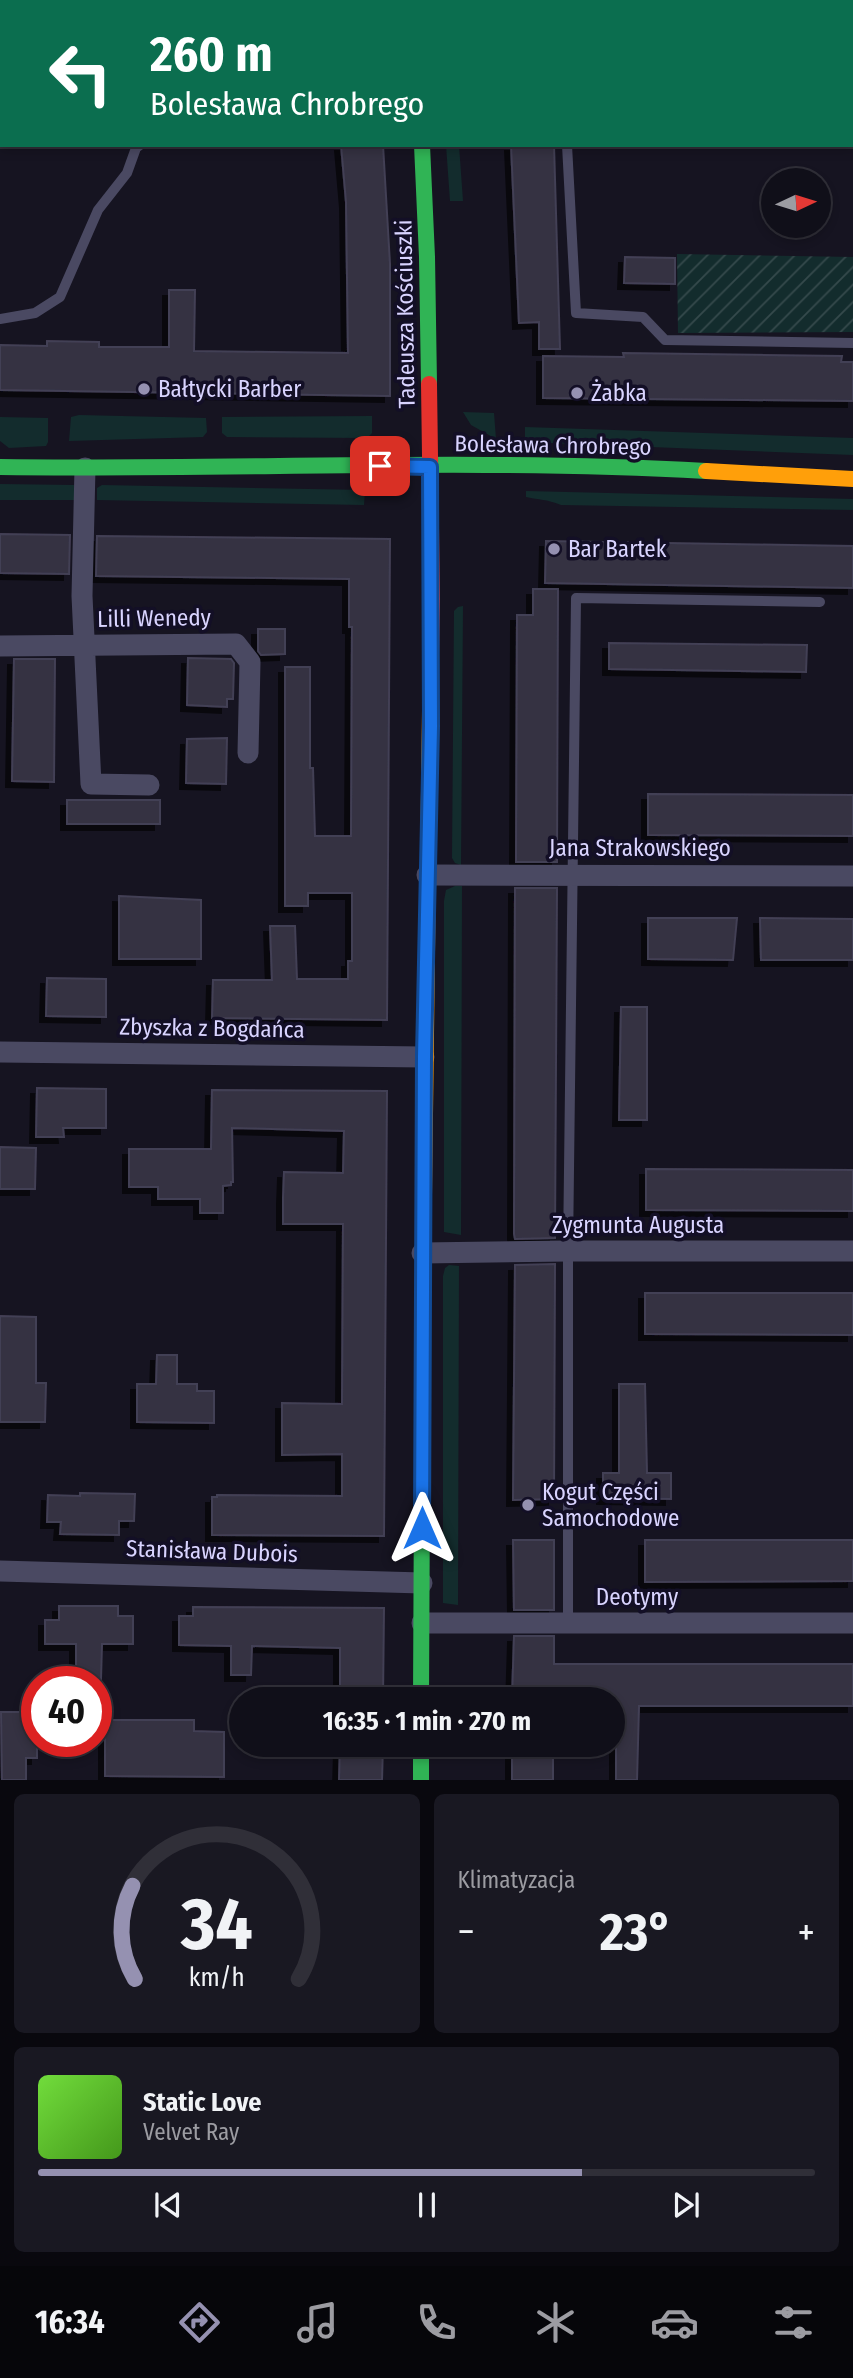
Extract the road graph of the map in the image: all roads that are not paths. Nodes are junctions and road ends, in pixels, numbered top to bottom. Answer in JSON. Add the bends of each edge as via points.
{"nodes":[{"id":1,"x":137,"y":147,"type":"edge"},
{"id":2,"x":422,"y":147,"type":"edge"},
{"id":3,"x":567,"y":147,"type":"edge"},
{"id":4,"x":0,"y":320,"type":"edge"},
{"id":5,"x":853,"y":343,"type":"edge"},
{"id":6,"x":0,"y":467,"type":"edge"},
{"id":7,"x":430,"y":467,"type":"junction"},
{"id":8,"x":85,"y":468,"type":"junction"},
{"id":9,"x":853,"y":479,"type":"edge"},
{"id":10,"x":820,"y":602,"type":"dead end"},
{"id":11,"x":84,"y":645,"type":"junction"},
{"id":12,"x":0,"y":646,"type":"edge"},
{"id":13,"x":248,"y":753,"type":"dead end"},
{"id":14,"x":149,"y":785,"type":"dead end"},
{"id":15,"x":573,"y":874,"type":"junction"},
{"id":16,"x":427,"y":875,"type":"junction"},
{"id":17,"x":853,"y":876,"type":"edge"},
{"id":18,"x":0,"y":1052,"type":"edge"},
{"id":19,"x":424,"y":1057,"type":"junction"},
{"id":20,"x":568,"y":1251,"type":"junction"},
{"id":21,"x":853,"y":1251,"type":"edge"},
{"id":22,"x":422,"y":1253,"type":"junction"},
{"id":23,"x":0,"y":1571,"type":"edge"},
{"id":24,"x":422,"y":1583,"type":"junction"},
{"id":25,"x":422,"y":1623,"type":"junction"},
{"id":26,"x":568,"y":1623,"type":"junction"},
{"id":27,"x":853,"y":1623,"type":"edge"},
{"id":28,"x":421,"y":1687,"type":"edge"},
{"id":29,"x":421,"y":1757,"type":"edge"},
{"id":30,"x":421,"y":1780,"type":"edge"}],
"edges":[{"from":1,"to":4,"type":"lane","via":[[127,173],[98,210],[60,297],[35,313]]},
{"from":2,"to":7,"type":"street","name":"Tadeusza Kościuszki"},
{"from":3,"to":5,"type":"lane","via":[[576,313],[643,317],[665,340]]},
{"from":6,"to":8,"type":"street","name":"Bolesława Chrobrego"},
{"from":7,"to":8,"type":"street","name":"Bolesława Chrobrego"},
{"from":7,"to":9,"type":"street","name":"Bolesława Chrobrego","via":[[687,470]]},
{"from":7,"to":16,"type":"street","name":"Tadeusza Kościuszki"},
{"from":8,"to":11,"type":"street"},
{"from":10,"to":15,"type":"lane","via":[[576,598]]},
{"from":11,"to":12,"type":"street","name":"Lilli Wenedy"},
{"from":11,"to":13,"type":"street","name":"Lilli Wenedy","via":[[236,643],[250,662]]},
{"from":11,"to":14,"type":"street","via":[[90,784]]},
{"from":15,"to":16,"type":"street","name":"Jana Strakowskiego"},
{"from":15,"to":17,"type":"street","name":"Jana Strakowskiego"},
{"from":15,"to":20,"type":"lane"},
{"from":16,"to":19,"type":"street","name":"Tadeusza Kościuszki"},
{"from":18,"to":19,"type":"street","name":"Zbyszka z Bogdańca"},
{"from":19,"to":22,"type":"street","name":"Tadeusza Kościuszki"},
{"from":20,"to":21,"type":"street","name":"Zygmunta Augusta"},
{"from":20,"to":22,"type":"street","name":"Zygmunta Augusta"},
{"from":20,"to":26,"type":"lane"},
{"from":22,"to":24,"type":"street","name":"Tadeusza Kościuszki"},
{"from":23,"to":24,"type":"street","name":"Stanisława Dubois"},
{"from":24,"to":25,"type":"street","name":"Tadeusza Kościuszki"},
{"from":25,"to":26,"type":"street","name":"Deotymy"},
{"from":25,"to":28,"type":"street","name":"Tadeusza Kościuszki"},
{"from":26,"to":27,"type":"street","name":"Deotymy"},
{"from":29,"to":30,"type":"street"}]}
